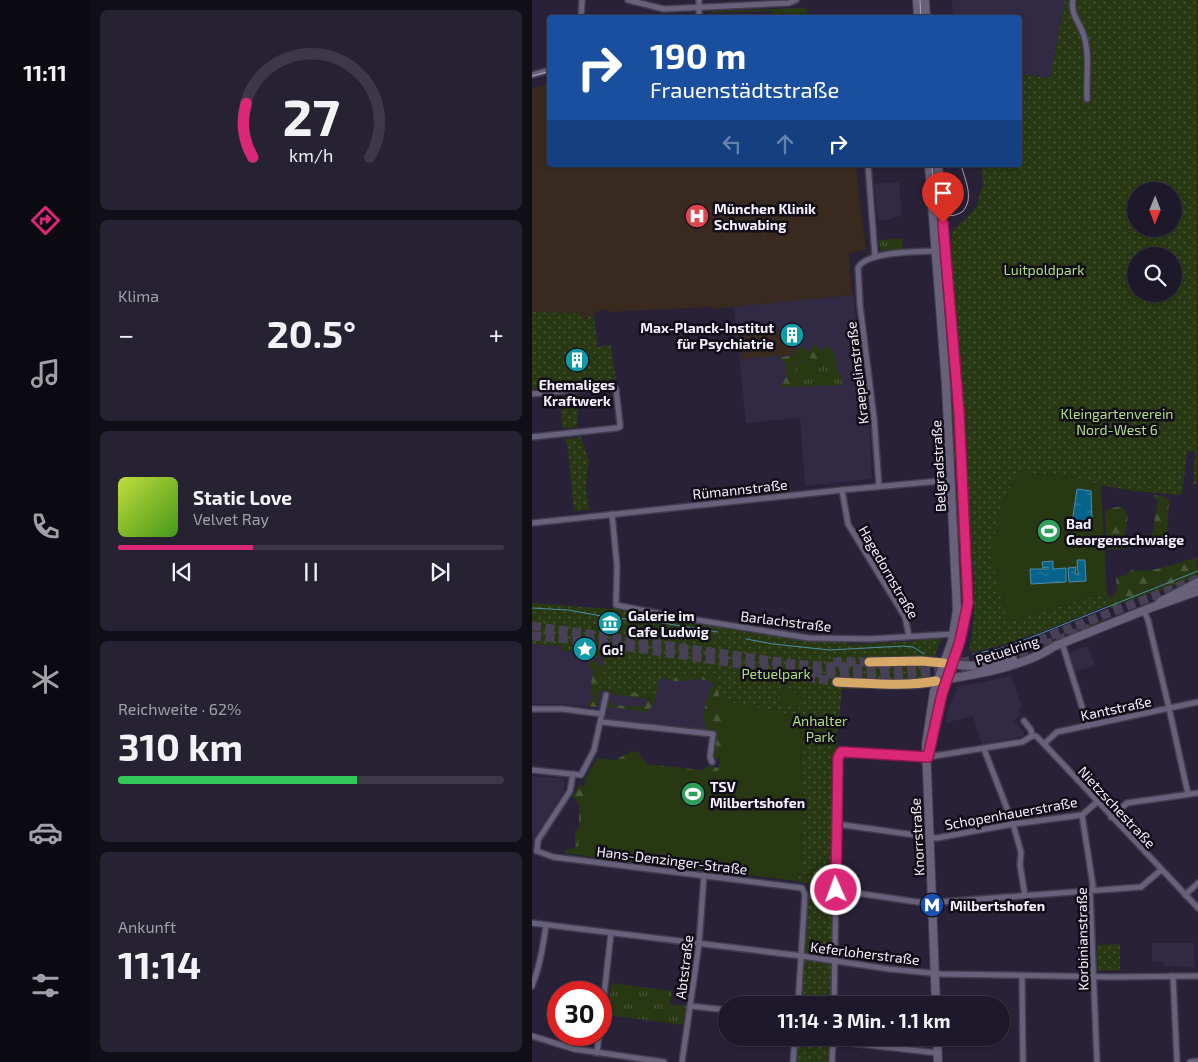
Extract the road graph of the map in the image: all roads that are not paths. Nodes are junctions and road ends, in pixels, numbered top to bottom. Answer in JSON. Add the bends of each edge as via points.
{"nodes":[{"id":1,"x":582,"y":0,"type":"edge"},
{"id":2,"x":628,"y":0,"type":"edge"},
{"id":3,"x":699,"y":0,"type":"edge"},
{"id":4,"x":796,"y":0,"type":"edge"},
{"id":5,"x":917,"y":0,"type":"edge"},
{"id":6,"x":925,"y":0,"type":"edge"},
{"id":7,"x":1072,"y":0,"type":"edge"},
{"id":8,"x":699,"y":8,"type":"junction"},
{"id":9,"x":581,"y":15,"type":"edge"},
{"id":10,"x":700,"y":15,"type":"edge"},
{"id":11,"x":918,"y":15,"type":"edge"},
{"id":12,"x":926,"y":15,"type":"edge"},
{"id":13,"x":547,"y":71,"type":"edge"},
{"id":14,"x":532,"y":74,"type":"edge"},
{"id":15,"x":1087,"y":98,"type":"dead end"},
{"id":16,"x":868,"y":167,"type":"edge"},
{"id":17,"x":929,"y":167,"type":"edge"},
{"id":18,"x":938,"y":167,"type":"edge"},
{"id":19,"x":944,"y":236,"type":"junction"},
{"id":20,"x":935,"y":248,"type":"junction"},
{"id":21,"x":876,"y":256,"type":"junction"},
{"id":22,"x":532,"y":394,"type":"edge"},
{"id":23,"x":532,"y":437,"type":"edge"},
{"id":24,"x":951,"y":480,"type":"junction"},
{"id":25,"x":879,"y":486,"type":"junction"},
{"id":26,"x":842,"y":490,"type":"junction"},
{"id":27,"x":612,"y":514,"type":"junction"},
{"id":28,"x":532,"y":523,"type":"edge"},
{"id":29,"x":1198,"y":582,"type":"edge"},
{"id":30,"x":1198,"y":591,"type":"edge"},
{"id":31,"x":968,"y":598,"type":"junction"},
{"id":32,"x":957,"y":600,"type":"junction"},
{"id":33,"x":957,"y":610,"type":"junction"},
{"id":34,"x":1147,"y":610,"type":"junction"},
{"id":35,"x":967,"y":611,"type":"junction"},
{"id":36,"x":954,"y":634,"type":"junction"},
{"id":37,"x":909,"y":636,"type":"junction"},
{"id":38,"x":1059,"y":644,"type":"junction"},
{"id":39,"x":869,"y":662,"type":"tunnel mouth"},
{"id":40,"x":948,"y":664,"type":"junction"},
{"id":41,"x":947,"y":679,"type":"junction"},
{"id":42,"x":936,"y":681,"type":"junction"},
{"id":43,"x":837,"y":682,"type":"tunnel mouth"},
{"id":44,"x":606,"y":695,"type":"dead end"},
{"id":45,"x":1198,"y":702,"type":"edge"},
{"id":46,"x":1169,"y":708,"type":"junction"},
{"id":47,"x":532,"y":709,"type":"edge"},
{"id":48,"x":602,"y":714,"type":"junction"},
{"id":49,"x":1024,"y":721,"type":"dead end"},
{"id":50,"x":601,"y":722,"type":"junction"},
{"id":51,"x":1088,"y":726,"type":"junction"},
{"id":52,"x":1032,"y":736,"type":"junction"},
{"id":53,"x":1044,"y":744,"type":"junction"},
{"id":54,"x":984,"y":749,"type":"junction"},
{"id":55,"x":928,"y":757,"type":"junction"},
{"id":56,"x":712,"y":762,"type":"dead end"},
{"id":57,"x":532,"y":770,"type":"edge"},
{"id":58,"x":573,"y":774,"type":"junction"},
{"id":59,"x":1198,"y":793,"type":"edge"},
{"id":60,"x":1188,"y":794,"type":"junction"},
{"id":61,"x":1097,"y":802,"type":"junction"},
{"id":62,"x":1082,"y":815,"type":"junction"},
{"id":63,"x":1111,"y":817,"type":"junction"},
{"id":64,"x":836,"y":824,"type":"junction"},
{"id":65,"x":1013,"y":824,"type":"junction"},
{"id":66,"x":929,"y":838,"type":"junction"},
{"id":67,"x":535,"y":852,"type":"edge"},
{"id":68,"x":1161,"y":870,"type":"junction"},
{"id":69,"x":704,"y":875,"type":"junction"},
{"id":70,"x":1198,"y":883,"type":"edge"},
{"id":71,"x":836,"y":890,"type":"junction"},
{"id":72,"x":1090,"y":891,"type":"junction"},
{"id":73,"x":1025,"y":896,"type":"junction"},
{"id":74,"x":1186,"y":896,"type":"junction"},
{"id":75,"x":933,"y":903,"type":"junction"},
{"id":76,"x":1198,"y":908,"type":"edge"},
{"id":77,"x":532,"y":923,"type":"edge"},
{"id":78,"x":546,"y":925,"type":"junction"},
{"id":79,"x":611,"y":934,"type":"junction"},
{"id":80,"x":699,"y":944,"type":"junction"},
{"id":81,"x":802,"y":956,"type":"junction"},
{"id":82,"x":834,"y":962,"type":"junction"},
{"id":83,"x":935,"y":974,"type":"junction"},
{"id":84,"x":1022,"y":975,"type":"junction"},
{"id":85,"x":1094,"y":976,"type":"junction"},
{"id":86,"x":1173,"y":976,"type":"junction"},
{"id":87,"x":1198,"y":976,"type":"edge"},
{"id":88,"x":606,"y":981,"type":"edge"},
{"id":89,"x":532,"y":986,"type":"edge"},
{"id":90,"x":799,"y":996,"type":"edge"},
{"id":91,"x":834,"y":996,"type":"edge"},
{"id":92,"x":936,"y":996,"type":"edge"},
{"id":93,"x":690,"y":1006,"type":"junction"},
{"id":94,"x":718,"y":1009,"type":"edge"},
{"id":95,"x":532,"y":1036,"type":"edge"},
{"id":96,"x":598,"y":1046,"type":"edge"},
{"id":97,"x":794,"y":1046,"type":"edge"},
{"id":98,"x":833,"y":1046,"type":"edge"},
{"id":99,"x":879,"y":1046,"type":"edge"},
{"id":100,"x":938,"y":1046,"type":"edge"},
{"id":101,"x":597,"y":1053,"type":"junction"},
{"id":102,"x":938,"y":1053,"type":"junction"},
{"id":103,"x":1198,"y":1061,"type":"edge"},
{"id":104,"x":664,"y":1062,"type":"edge"},
{"id":105,"x":682,"y":1062,"type":"edge"},
{"id":106,"x":792,"y":1062,"type":"edge"},
{"id":107,"x":832,"y":1062,"type":"edge"},
{"id":108,"x":938,"y":1062,"type":"edge"},
{"id":109,"x":1023,"y":1062,"type":"edge"},
{"id":110,"x":1097,"y":1062,"type":"edge"},
{"id":111,"x":1177,"y":1062,"type":"edge"},
{"id":112,"x":1190,"y":1062,"type":"edge"}],
"edges":[{"from":1,"to":9,"type":"street"},
{"from":2,"to":8,"type":"street","via":[[664,9]]},
{"from":3,"to":8,"type":"street"},
{"from":4,"to":8,"type":"street"},
{"from":5,"to":11,"type":"main road"},
{"from":6,"to":12,"type":"main road"},
{"from":7,"to":15,"type":"street","via":[[1074,15],[1085,38]]},
{"from":8,"to":10,"type":"street"},
{"from":13,"to":14,"type":"street"},
{"from":16,"to":21,"type":"street"},
{"from":17,"to":20,"type":"main road","name":"Belgradstraße"},
{"from":18,"to":19,"type":"main road","name":"Belgradstraße"},
{"from":19,"to":20,"type":"main road"},
{"from":19,"to":31,"type":"main road","name":"Belgradstraße","via":[[958,403]]},
{"from":20,"to":21,"type":"street"},
{"from":20,"to":24,"type":"main road","name":"Belgradstraße"},
{"from":21,"to":25,"type":"street","name":"Kraepelinstraße","via":[[865,260],[858,268]]},
{"from":22,"to":23,"type":"street","via":[[612,386],[616,389],[620,427]]},
{"from":24,"to":25,"type":"street","name":"Rümannstraße"},
{"from":24,"to":32,"type":"main road","name":"Belgradstraße"},
{"from":25,"to":26,"type":"street","name":"Rümannstraße"},
{"from":26,"to":27,"type":"street","name":"Rümannstraße"},
{"from":26,"to":37,"type":"street","name":"Hagedornstraße","via":[[848,524],[905,617]]},
{"from":27,"to":28,"type":"street","name":"Rümannstraße"},
{"from":27,"to":37,"type":"street","name":"Barlachstraße","via":[[617,566],[616,604],[809,638]]},
{"from":29,"to":34,"type":"main road","name":"Petuelring"},
{"from":30,"to":34,"type":"main road","name":"Petuelring"},
{"from":31,"to":32,"type":"main road"},
{"from":31,"to":35,"type":"main road","name":"Belgradstraße"},
{"from":32,"to":33,"type":"main road","name":"Belgradstraße"},
{"from":33,"to":35,"type":"main road","via":[[964,608]]},
{"from":33,"to":36,"type":"main road","name":"Belgradstraße"},
{"from":34,"to":38,"type":"main road","name":"Petuelring"},
{"from":34,"to":46,"type":"street"},
{"from":35,"to":40,"type":"main road","name":"Belgradstraße","via":[[960,641]]},
{"from":36,"to":37,"type":"street","name":"Barlachstraße"},
{"from":36,"to":40,"type":"main road","name":"Belgradstraße"},
{"from":38,"to":40,"type":"main road","name":"Petuelring","via":[[990,664]]},
{"from":38,"to":41,"type":"main road","name":"Petuelring","via":[[1004,667]]},
{"from":38,"to":51,"type":"street"},
{"from":39,"to":40,"type":"highway"},
{"from":40,"to":41,"type":"main road","name":"Belgradstraße"},
{"from":40,"to":42,"type":"main road","name":"Belgradstraße"},
{"from":41,"to":42,"type":"main road","name":"Petuelring"},
{"from":41,"to":55,"type":"main road","name":"Knorrstraße"},
{"from":42,"to":43,"type":"highway","via":[[894,684]]},
{"from":42,"to":55,"type":"main road","name":"Knorrstraße","via":[[926,745]]},
{"from":44,"to":48,"type":"street"},
{"from":45,"to":46,"type":"street","name":"Kantstraße"},
{"from":46,"to":51,"type":"street","name":"Kantstraße"},
{"from":46,"to":60,"type":"street"},
{"from":47,"to":48,"type":"street"},
{"from":48,"to":50,"type":"street"},
{"from":49,"to":52,"type":"street","name":"Nietzschestraße"},
{"from":50,"to":56,"type":"street","via":[[713,734]]},
{"from":50,"to":58,"type":"street","via":[[594,750],[581,775]]},
{"from":51,"to":53,"type":"street","name":"Kantstraße","via":[[1057,732]]},
{"from":52,"to":53,"type":"street","name":"Nietzschestraße"},
{"from":52,"to":54,"type":"street","via":[[1022,742]]},
{"from":53,"to":61,"type":"street","name":"Nietzschestraße"},
{"from":54,"to":55,"type":"street"},
{"from":54,"to":65,"type":"street"},
{"from":55,"to":64,"type":"street","via":[[841,752],[838,758]]},
{"from":55,"to":66,"type":"main road","name":"Knorrstraße"},
{"from":57,"to":58,"type":"street"},
{"from":58,"to":67,"type":"street","via":[[570,791],[537,843]]},
{"from":59,"to":60,"type":"street"},
{"from":60,"to":63,"type":"street","via":[[1127,803]]},
{"from":61,"to":62,"type":"street","name":"Schopenhauerstraße"},
{"from":61,"to":63,"type":"street","name":"Nietzschestraße"},
{"from":62,"to":65,"type":"street","name":"Schopenhauerstraße"},
{"from":62,"to":72,"type":"street","name":"Korbinianstraße","via":[[1093,886]]},
{"from":63,"to":68,"type":"street","name":"Nietzschestraße"},
{"from":64,"to":66,"type":"street","name":"Schopenhauerstraße"},
{"from":64,"to":71,"type":"street"},
{"from":65,"to":66,"type":"street","name":"Schopenhauerstraße"},
{"from":65,"to":73,"type":"street","via":[[1021,852]]},
{"from":66,"to":75,"type":"main road","name":"Knorrstraße"},
{"from":67,"to":69,"type":"street","name":"Hans-Denzinger-Straße","via":[[552,858]]},
{"from":68,"to":72,"type":"street","via":[[1141,887]]},
{"from":68,"to":74,"type":"street","name":"Nietzschestraße"},
{"from":69,"to":80,"type":"street","name":"Abtstraße"},
{"from":69,"to":81,"type":"street","name":"Hans-Denzinger-Straße","via":[[795,886],[804,890]]},
{"from":70,"to":74,"type":"street"},
{"from":71,"to":75,"type":"street"},
{"from":71,"to":82,"type":"street"},
{"from":72,"to":73,"type":"street"},
{"from":72,"to":85,"type":"street","name":"Korbinianstraße"},
{"from":73,"to":75,"type":"street"},
{"from":74,"to":76,"type":"street","name":"Nietzschestraße"},
{"from":75,"to":83,"type":"main road","name":"Knorrstraße"},
{"from":77,"to":78,"type":"street","name":"Keferloherstraße"},
{"from":78,"to":79,"type":"street","name":"Keferloherstraße"},
{"from":78,"to":89,"type":"street"},
{"from":79,"to":80,"type":"street","name":"Keferloherstraße"},
{"from":79,"to":88,"type":"street"},
{"from":80,"to":81,"type":"street","name":"Keferloherstraße"},
{"from":80,"to":93,"type":"street","name":"Abtstraße"},
{"from":81,"to":82,"type":"street","name":"Keferloherstraße"},
{"from":81,"to":90,"type":"street"},
{"from":82,"to":83,"type":"street","name":"Keferloherstraße"},
{"from":82,"to":91,"type":"street"},
{"from":83,"to":84,"type":"street","name":"Keferloherstraße"},
{"from":83,"to":92,"type":"main road","name":"Knorrstraße"},
{"from":84,"to":85,"type":"street","name":"Keferloherstraße"},
{"from":84,"to":109,"type":"street"},
{"from":85,"to":86,"type":"street","name":"Keferloherstraße"},
{"from":85,"to":110,"type":"street","name":"Korbinianstraße"},
{"from":86,"to":87,"type":"street","name":"Keferloherstraße"},
{"from":86,"to":111,"type":"street"},
{"from":93,"to":94,"type":"street"},
{"from":93,"to":105,"type":"street","name":"Abtstraße"},
{"from":95,"to":101,"type":"street"},
{"from":96,"to":101,"type":"street"},
{"from":97,"to":106,"type":"street"},
{"from":98,"to":107,"type":"street"},
{"from":99,"to":102,"type":"street"},
{"from":100,"to":102,"type":"main road"},
{"from":101,"to":104,"type":"street"},
{"from":102,"to":108,"type":"main road"},
{"from":103,"to":112,"type":"street"}]}
